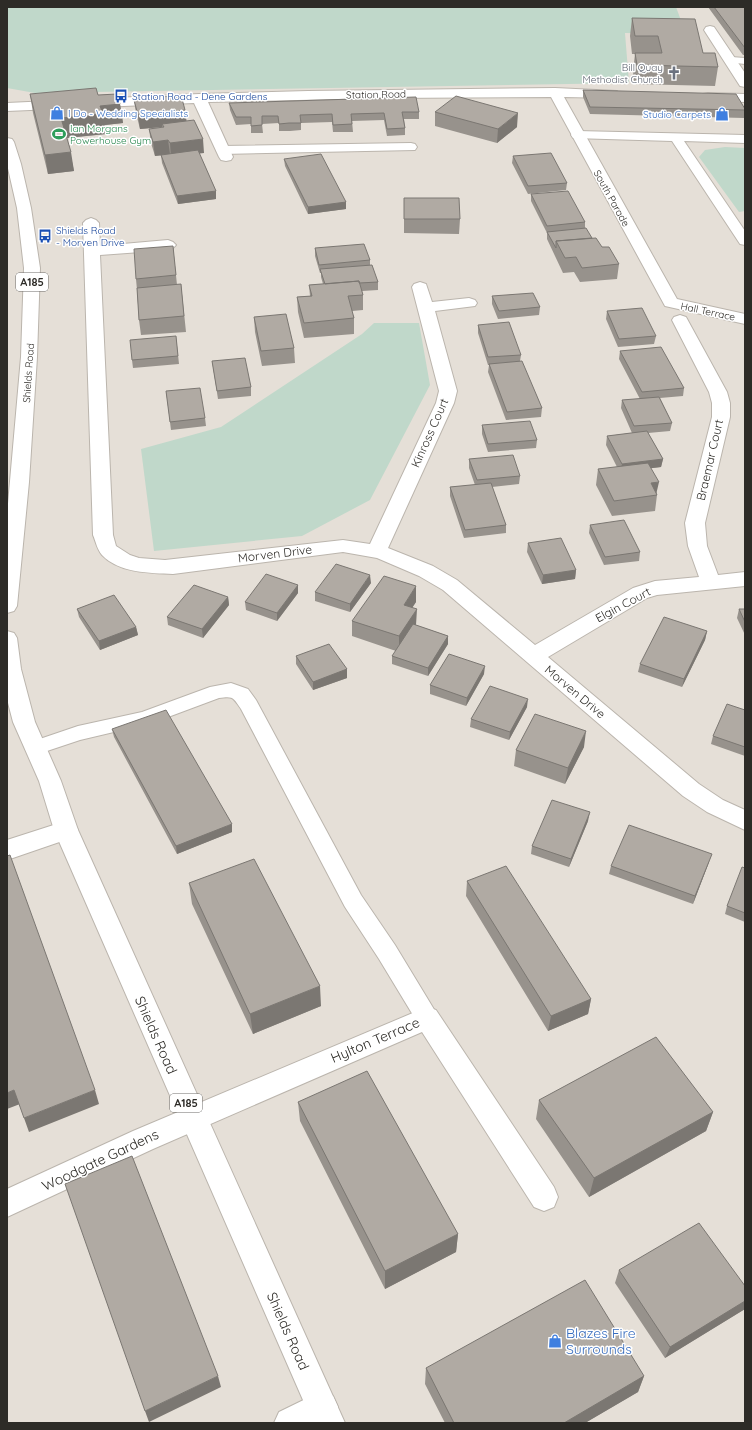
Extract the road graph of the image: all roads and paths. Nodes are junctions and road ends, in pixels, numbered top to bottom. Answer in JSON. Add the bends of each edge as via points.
{"nodes":[{"id":1,"x":710,"y":30,"type":"dead end"},
{"id":2,"x":731,"y":60,"type":"junction"},
{"id":3,"x":745,"y":61,"type":"edge"},
{"id":4,"x":745,"y":83,"type":"edge"},
{"id":5,"x":555,"y":92,"type":"junction"},
{"id":6,"x":624,"y":94,"type":"edge"},
{"id":7,"x":692,"y":96,"type":"edge"},
{"id":8,"x":199,"y":98,"type":"junction"},
{"id":9,"x":745,"y":98,"type":"edge"},
{"id":10,"x":7,"y":107,"type":"edge"},
{"id":11,"x":578,"y":135,"type":"junction"},
{"id":12,"x":676,"y":138,"type":"junction"},
{"id":13,"x":745,"y":139,"type":"edge"},
{"id":14,"x":7,"y":142,"type":"edge"},
{"id":15,"x":411,"y":147,"type":"dead end"},
{"id":16,"x":224,"y":153,"type":"joint"},
{"id":17,"x":91,"y":223,"type":"dead end"},
{"id":18,"x":745,"y":241,"type":"edge"},
{"id":19,"x":168,"y":245,"type":"edge"},
{"id":20,"x":92,"y":251,"type":"junction"},
{"id":21,"x":420,"y":287,"type":"dead end"},
{"id":22,"x":469,"y":303,"type":"dead end"},
{"id":23,"x":671,"y":303,"type":"joint"},
{"id":24,"x":426,"y":307,"type":"junction"},
{"id":25,"x":745,"y":319,"type":"edge"},
{"id":26,"x":680,"y":320,"type":"dead end"},
{"id":27,"x":13,"y":483,"type":"edge"},
{"id":28,"x":377,"y":552,"type":"junction"},
{"id":29,"x":745,"y":579,"type":"edge"},
{"id":30,"x":711,"y":582,"type":"junction"},
{"id":31,"x":7,"y":606,"type":"edge"},
{"id":32,"x":7,"y":638,"type":"edge"},
{"id":33,"x":533,"y":656,"type":"junction"},
{"id":34,"x":35,"y":748,"type":"junction"},
{"id":35,"x":745,"y":821,"type":"edge"},
{"id":36,"x":66,"y":830,"type":"junction"},
{"id":37,"x":7,"y":850,"type":"edge"},
{"id":38,"x":427,"y":1018,"type":"junction"},
{"id":39,"x":193,"y":1118,"type":"junction"},
{"id":40,"x":544,"y":1197,"type":"dead end"},
{"id":41,"x":7,"y":1203,"type":"edge"},
{"id":42,"x":325,"y":1415,"type":"edge"},
{"id":43,"x":290,"y":1423,"type":"edge"}],
"edges":[{"from":1,"to":2,"type":"street"},
{"from":2,"to":3,"type":"lane"},
{"from":2,"to":4,"type":"street"},
{"from":5,"to":6,"type":"street","name":"Station Road"},
{"from":5,"to":8,"type":"street","name":"Station Road"},
{"from":5,"to":11,"type":"street","name":"South Parade"},
{"from":7,"to":9,"type":"street"},
{"from":8,"to":10,"type":"street","name":"Station Road"},
{"from":8,"to":16,"type":"street"},
{"from":11,"to":12,"type":"lane"},
{"from":11,"to":23,"type":"street","name":"South Parade"},
{"from":12,"to":13,"type":"lane"},
{"from":12,"to":18,"type":"lane"},
{"from":14,"to":27,"type":"street","name":"Shields Road","number":"A185","via":[[24,208],[32,268],[29,357]]},
{"from":15,"to":16,"type":"lane"},
{"from":17,"to":20,"type":"street","name":"Morven Drive"},
{"from":19,"to":20,"type":"street"},
{"from":20,"to":28,"type":"street","name":"Morven Drive","via":[[103,535],[108,549],[126,561],[147,566],[172,567],[343,546]]},
{"from":21,"to":24,"type":"street","name":"Kinross Court"},
{"from":22,"to":24,"type":"street"},
{"from":23,"to":25,"type":"street","name":"Hall Terrace"},
{"from":24,"to":28,"type":"street","name":"Kinross Court","via":[[448,391],[445,403]]},
{"from":26,"to":30,"type":"street","name":"Braemar Court","via":[[718,392],[721,403],[721,417],[694,535],[697,550]]},
{"from":27,"to":31,"type":"street","name":"Shields Road","number":"A185"},
{"from":28,"to":33,"type":"street","name":"Morven Drive","via":[[420,568],[450,585]]},
{"from":29,"to":30,"type":"street","name":"Elgin Court"},
{"from":30,"to":33,"type":"street","name":"Elgin Court","via":[[655,588],[640,593]]},
{"from":32,"to":34,"type":"street","name":"Shields Road","number":"A185","via":[[12,677],[24,722]]},
{"from":33,"to":35,"type":"street","name":"Morven Drive","via":[[691,790]]},
{"from":34,"to":36,"type":"street","name":"Shields Road","number":"A185","via":[[50,781]]},
{"from":34,"to":38,"type":"lane","via":[[78,733],[145,718],[217,692],[232,690],[241,694],[352,901]]},
{"from":36,"to":37,"type":"street"},
{"from":36,"to":39,"type":"street","name":"Shields Road","number":"A185"},
{"from":38,"to":39,"type":"street","name":"Hylton Terrace"},
{"from":38,"to":40,"type":"street","name":"Hylton Terrace"},
{"from":39,"to":41,"type":"street","name":"Woodgate Gardens"},
{"from":39,"to":42,"type":"street","name":"Shields Road","number":"A185"},
{"from":42,"to":43,"type":"street"}]}
